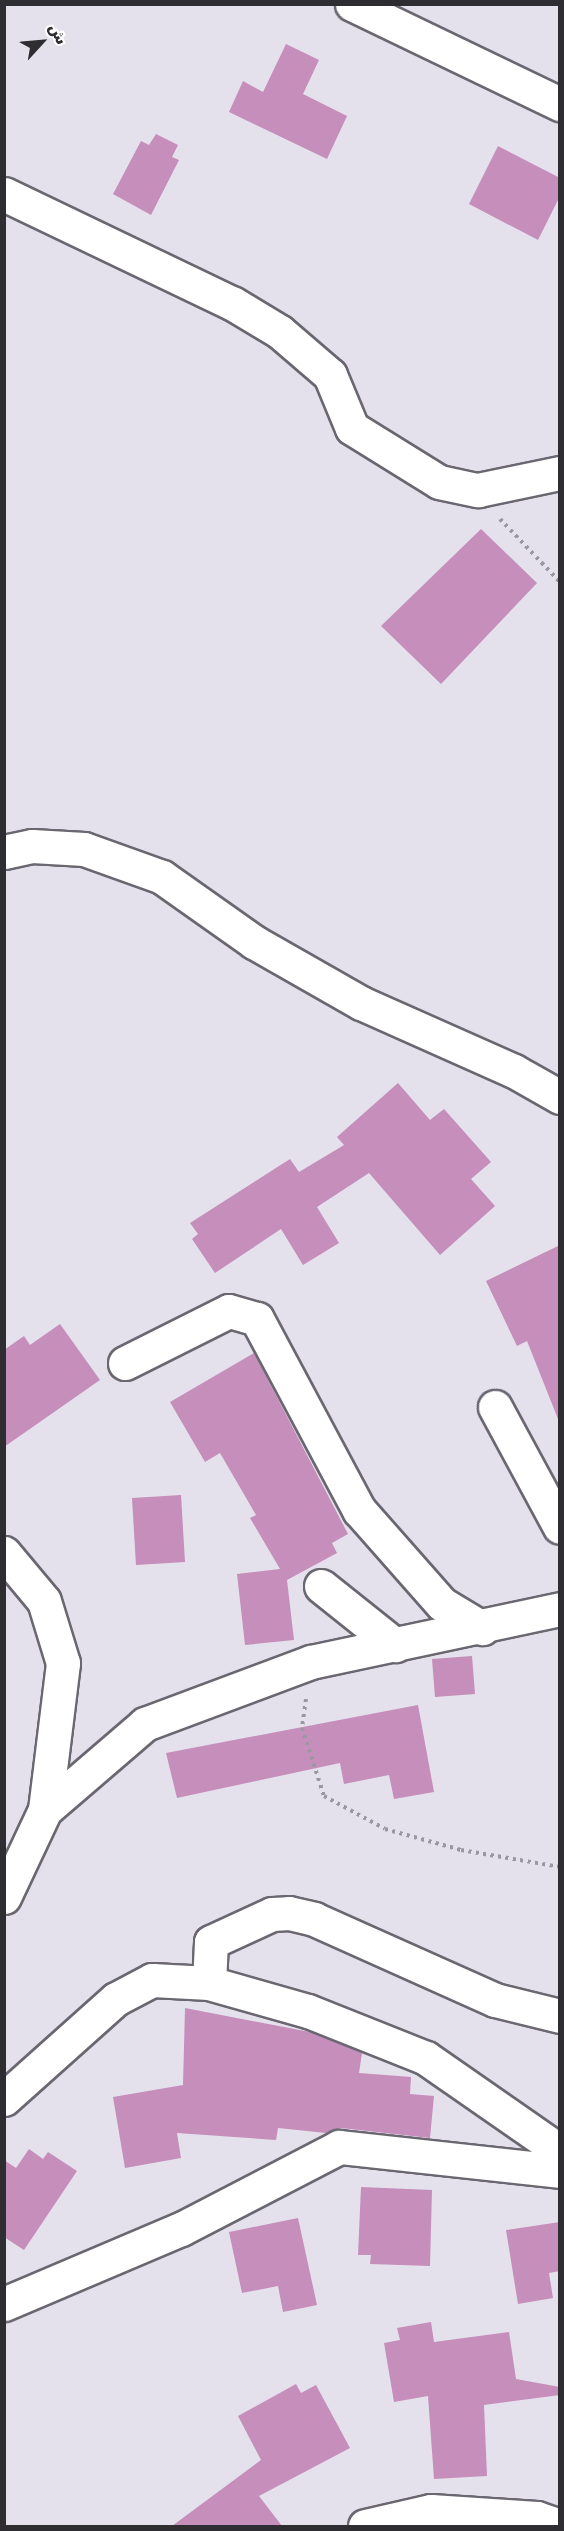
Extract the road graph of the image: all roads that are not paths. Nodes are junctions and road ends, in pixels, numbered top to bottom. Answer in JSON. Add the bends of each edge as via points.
{"nodes":[{"id":1,"x":352,"y":4,"type":"edge"},
{"id":2,"x":560,"y":104,"type":"edge"},
{"id":3,"x":4,"y":194,"type":"edge"},
{"id":4,"x":560,"y":473,"type":"edge"},
{"id":5,"x":4,"y":852,"type":"edge"},
{"id":6,"x":560,"y":1097,"type":"edge"},
{"id":7,"x":125,"y":1364,"type":"dead end"},
{"id":8,"x":495,"y":1407,"type":"dead end"},
{"id":9,"x":560,"y":1527,"type":"edge"},
{"id":10,"x":4,"y":1553,"type":"edge"},
{"id":11,"x":321,"y":1586,"type":"dead end"},
{"id":12,"x":560,"y":1609,"type":"edge"},
{"id":13,"x":482,"y":1628,"type":"junction"},
{"id":14,"x":395,"y":1646,"type":"junction"},
{"id":15,"x":45,"y":1810,"type":"junction"},
{"id":16,"x":4,"y":1897,"type":"edge"},
{"id":17,"x":209,"y":1983,"type":"junction"},
{"id":18,"x":560,"y":2016,"type":"edge"},
{"id":19,"x":4,"y":2099,"type":"edge"},
{"id":20,"x":560,"y":2151,"type":"edge"},
{"id":21,"x":560,"y":2171,"type":"edge"},
{"id":22,"x":4,"y":2304,"type":"edge"},
{"id":23,"x":365,"y":2526,"type":"edge"},
{"id":24,"x":560,"y":2526,"type":"edge"}],
"edges":[{"from":1,"to":2,"type":"street"},
{"from":3,"to":4,"type":"street","via":[[232,303],[280,332],[330,375],[352,428],[439,482],[478,490]]},
{"from":5,"to":6,"type":"street","via":[[32,846],[84,849],[162,877],[254,942],[362,1003],[514,1071]]},
{"from":7,"to":13,"type":"street","via":[[229,1311],[257,1319],[359,1510],[442,1604]]},
{"from":8,"to":9,"type":"street"},
{"from":10,"to":15,"type":"street","via":[[44,1601],[63,1663]]},
{"from":11,"to":14,"type":"street"},
{"from":12,"to":13,"type":"street"},
{"from":13,"to":14,"type":"street"},
{"from":14,"to":15,"type":"street","via":[[311,1662],[145,1724]]},
{"from":15,"to":16,"type":"street"},
{"from":17,"to":18,"type":"street","via":[[211,1942],[272,1914],[289,1913],[315,1919],[495,2000]]},
{"from":17,"to":19,"type":"street","via":[[152,1980],[116,1999]]},
{"from":17,"to":20,"type":"street","via":[[308,2011],[426,2058]]},
{"from":21,"to":22,"type":"street","via":[[339,2147],[181,2229]]},
{"from":23,"to":24,"type":"street","via":[[431,2511],[537,2518]]}]}
